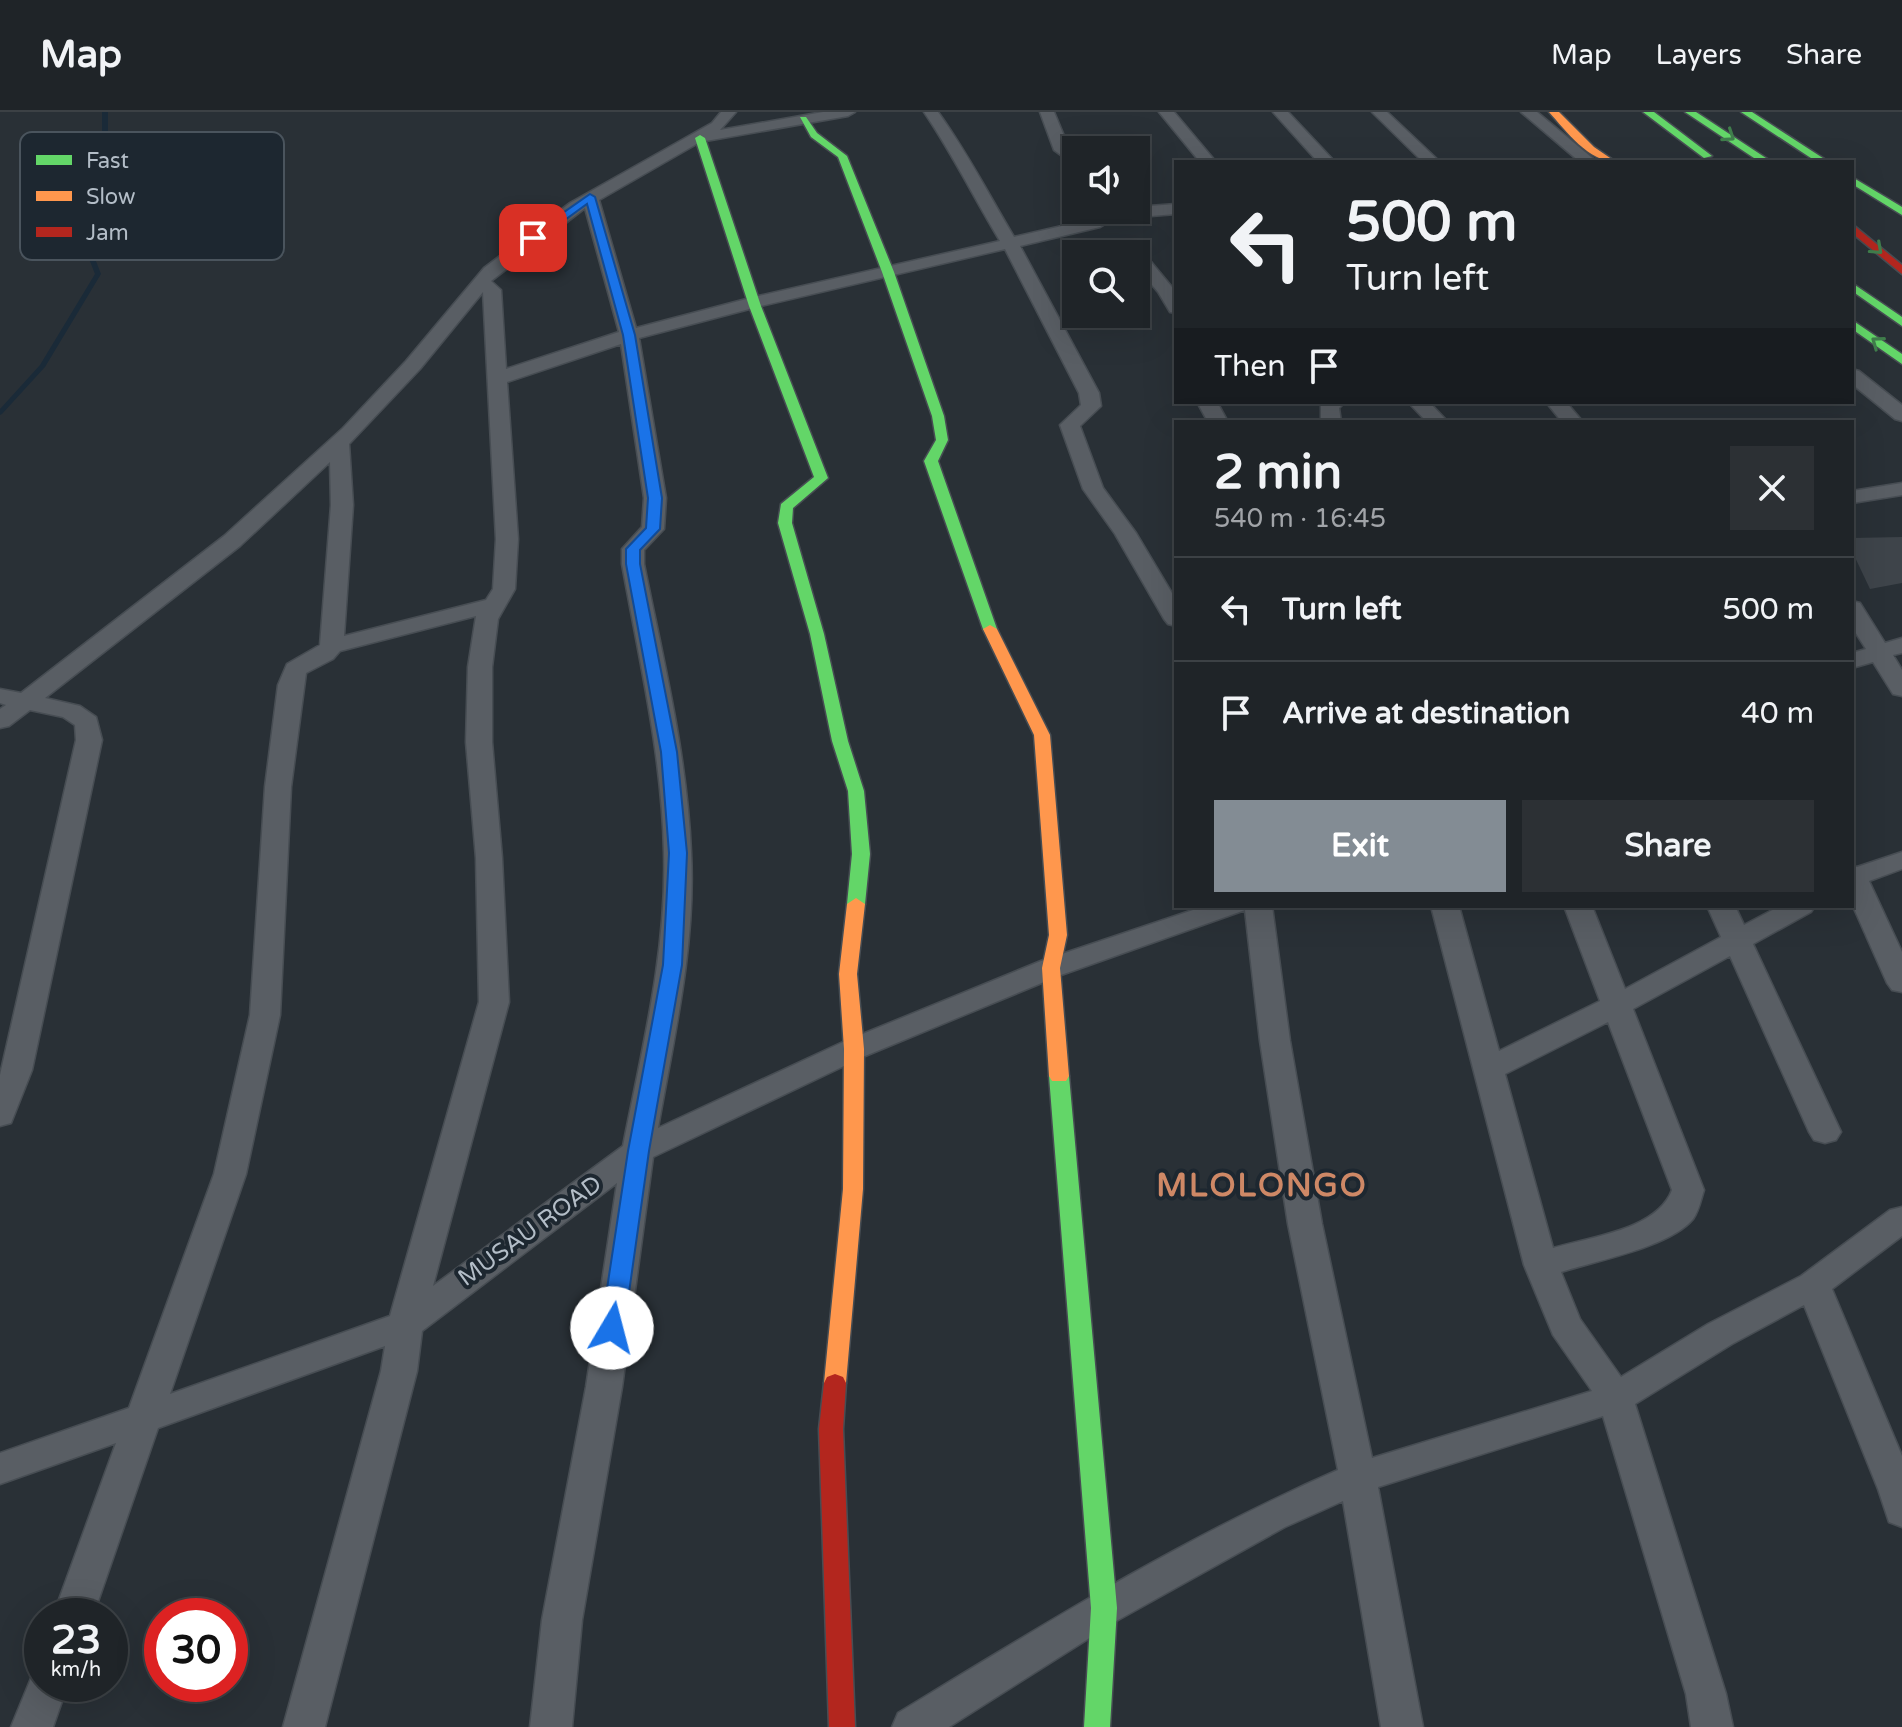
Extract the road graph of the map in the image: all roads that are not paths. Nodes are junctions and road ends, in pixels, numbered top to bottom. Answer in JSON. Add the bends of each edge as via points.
{"nodes":[{"id":1,"x":729,"y":112,"type":"edge"},
{"id":2,"x":848,"y":112,"type":"edge"},
{"id":3,"x":931,"y":112,"type":"edge"},
{"id":4,"x":1047,"y":112,"type":"edge"},
{"id":5,"x":1166,"y":112,"type":"edge"},
{"id":6,"x":1280,"y":112,"type":"edge"},
{"id":7,"x":1379,"y":112,"type":"edge"},
{"id":8,"x":1528,"y":112,"type":"edge"},
{"id":9,"x":1554,"y":112,"type":"edge"},
{"id":10,"x":1690,"y":112,"type":"edge"},
{"id":11,"x":1746,"y":112,"type":"edge"},
{"id":12,"x":815,"y":116,"type":"edge"},
{"id":13,"x":1642,"y":117,"type":"edge"},
{"id":14,"x":696,"y":139,"type":"junction"},
{"id":15,"x":1062,"y":150,"type":"edge"},
{"id":16,"x":1206,"y":160,"type":"edge"},
{"id":17,"x":1325,"y":160,"type":"edge"},
{"id":18,"x":1430,"y":160,"type":"edge"},
{"id":19,"x":1587,"y":160,"type":"edge"},
{"id":20,"x":1608,"y":160,"type":"edge"},
{"id":21,"x":1686,"y":160,"type":"edge"},
{"id":22,"x":1713,"y":160,"type":"edge"},
{"id":23,"x":1764,"y":160,"type":"edge"},
{"id":24,"x":1821,"y":160,"type":"edge"},
{"id":25,"x":1854,"y":181,"type":"edge"},
{"id":26,"x":590,"y":197,"type":"junction"},
{"id":27,"x":1174,"y":209,"type":"edge"},
{"id":28,"x":1150,"y":210,"type":"edge"},
{"id":29,"x":1902,"y":212,"type":"edge"},
{"id":30,"x":1094,"y":224,"type":"edge"},
{"id":31,"x":1854,"y":229,"type":"edge"},
{"id":32,"x":1011,"y":245,"type":"junction"},
{"id":33,"x":1150,"y":271,"type":"edge"},
{"id":34,"x":1902,"y":271,"type":"edge"},
{"id":35,"x":888,"y":272,"type":"junction"},
{"id":36,"x":482,"y":283,"type":"junction"},
{"id":37,"x":1854,"y":287,"type":"edge"},
{"id":38,"x":754,"y":302,"type":"junction"},
{"id":39,"x":1174,"y":304,"type":"edge"},
{"id":40,"x":1902,"y":323,"type":"edge"},
{"id":41,"x":1854,"y":325,"type":"edge"},
{"id":42,"x":629,"y":335,"type":"junction"},
{"id":43,"x":1902,"y":360,"type":"edge"},
{"id":44,"x":1854,"y":377,"type":"edge"},
{"id":45,"x":496,"y":379,"type":"junction"},
{"id":46,"x":1420,"y":404,"type":"edge"},
{"id":47,"x":1558,"y":404,"type":"edge"},
{"id":48,"x":1902,"y":415,"type":"edge"},
{"id":49,"x":1436,"y":420,"type":"edge"},
{"id":50,"x":1571,"y":420,"type":"edge"},
{"id":51,"x":339,"y":442,"type":"junction"},
{"id":52,"x":1902,"y":489,"type":"edge"},
{"id":53,"x":1854,"y":497,"type":"edge"},
{"id":54,"x":494,"y":605,"type":"junction"},
{"id":55,"x":1854,"y":610,"type":"edge"},
{"id":56,"x":1174,"y":616,"type":"edge"},
{"id":57,"x":332,"y":646,"type":"junction"},
{"id":58,"x":1890,"y":648,"type":"edge"},
{"id":59,"x":1854,"y":660,"type":"edge"},
{"id":60,"x":1902,"y":689,"type":"edge"},
{"id":61,"x":12,"y":699,"type":"edge"},
{"id":62,"x":0,"y":721,"type":"edge"},
{"id":63,"x":1902,"y":860,"type":"edge"},
{"id":64,"x":1854,"y":875,"type":"edge"},
{"id":65,"x":1854,"y":880,"type":"edge"},
{"id":66,"x":1227,"y":908,"type":"edge"},
{"id":67,"x":1258,"y":908,"type":"edge"},
{"id":68,"x":1446,"y":908,"type":"edge"},
{"id":69,"x":1579,"y":908,"type":"edge"},
{"id":70,"x":1722,"y":908,"type":"edge"},
{"id":71,"x":1797,"y":908,"type":"edge"},
{"id":72,"x":1738,"y":941,"type":"junction"},
{"id":73,"x":1051,"y":968,"type":"junction"},
{"id":74,"x":1902,"y":983,"type":"edge"},
{"id":75,"x":1617,"y":1005,"type":"junction"},
{"id":76,"x":854,"y":1049,"type":"junction"},
{"id":77,"x":1489,"y":1069,"type":"junction"},
{"id":78,"x":0,"y":1115,"type":"edge"},
{"id":79,"x":1825,"y":1132,"type":"dead end"},
{"id":80,"x":638,"y":1151,"type":"junction"},
{"id":81,"x":1902,"y":1219,"type":"edge"},
{"id":82,"x":1541,"y":1265,"type":"junction"},
{"id":83,"x":1813,"y":1285,"type":"junction"},
{"id":84,"x":405,"y":1325,"type":"junction"},
{"id":85,"x":1615,"y":1398,"type":"junction"},
{"id":86,"x":145,"y":1418,"type":"junction"},
{"id":87,"x":0,"y":1469,"type":"edge"},
{"id":88,"x":1358,"y":1478,"type":"junction"},
{"id":89,"x":1902,"y":1511,"type":"edge"},
{"id":90,"x":80,"y":1598,"type":"edge"},
{"id":91,"x":1104,"y":1608,"type":"junction"},
{"id":92,"x":41,"y":1702,"type":"edge"},
{"id":93,"x":32,"y":1727,"type":"edge"},
{"id":94,"x":304,"y":1727,"type":"edge"},
{"id":95,"x":551,"y":1727,"type":"edge"},
{"id":96,"x":842,"y":1727,"type":"edge"},
{"id":97,"x":913,"y":1727,"type":"edge"},
{"id":98,"x":1097,"y":1727,"type":"edge"},
{"id":99,"x":1402,"y":1727,"type":"edge"},
{"id":100,"x":1712,"y":1727,"type":"edge"}],
"edges":[{"from":1,"to":14,"type":"street"},
{"from":2,"to":12,"type":"street"},
{"from":3,"to":32,"type":"street"},
{"from":4,"to":15,"type":"street"},
{"from":5,"to":16,"type":"street"},
{"from":6,"to":17,"type":"street"},
{"from":7,"to":18,"type":"street"},
{"from":8,"to":19,"type":"street"},
{"from":9,"to":20,"type":"main road"},
{"from":10,"to":23,"type":"main road","one_way":true},
{"from":11,"to":24,"type":"main road"},
{"from":12,"to":14,"type":"street"},
{"from":12,"to":35,"type":"main road","via":[[814,135],[842,156]]},
{"from":13,"to":21,"type":"main road"},
{"from":13,"to":22,"type":"main road"},
{"from":14,"to":26,"type":"street"},
{"from":14,"to":38,"type":"main road"},
{"from":25,"to":29,"type":"main road"},
{"from":26,"to":36,"type":"street"},
{"from":26,"to":42,"type":"street"},
{"from":27,"to":28,"type":"street"},
{"from":30,"to":32,"type":"street"},
{"from":31,"to":34,"type":"main road","one_way":true},
{"from":32,"to":35,"type":"street"},
{"from":32,"to":56,"type":"street","via":[[1089,393],[1091,406],[1070,425],[1093,489]]},
{"from":33,"to":39,"type":"street"},
{"from":35,"to":38,"type":"street"},
{"from":35,"to":73,"type":"main road","via":[[938,416],[942,440],[931,461],[962,556],[995,645],[1042,735],[1058,935]]},
{"from":36,"to":45,"type":"street","via":[[492,290]]},
{"from":36,"to":51,"type":"street"},
{"from":37,"to":40,"type":"main road"},
{"from":38,"to":42,"type":"street"},
{"from":38,"to":76,"type":"main road","via":[[821,478],[786,507],[785,523],[856,791],[861,854],[848,974]]},
{"from":43,"to":41,"type":"main road","one_way":true},
{"from":42,"to":45,"type":"street"},
{"from":42,"to":80,"type":"street","via":[[655,498],[653,529],[633,549],[633,564],[669,752],[678,853],[673,965]]},
{"from":44,"to":48,"type":"street"},
{"from":45,"to":54,"type":"street","via":[[507,539],[504,589]]},
{"from":46,"to":49,"type":"street"},
{"from":47,"to":50,"type":"street"},
{"from":51,"to":57,"type":"street","via":[[342,505]]},
{"from":51,"to":61,"type":"street","via":[[232,541]]},
{"from":52,"to":53,"type":"street"},
{"from":54,"to":57,"type":"street"},
{"from":54,"to":84,"type":"street","via":[[486,619],[480,667],[479,727],[494,1002]]},
{"from":55,"to":58,"type":"street"},
{"from":57,"to":86,"type":"street","via":[[295,669],[290,685],[278,787],[265,1015],[230,1174]]},
{"from":58,"to":59,"type":"street"},
{"from":58,"to":60,"type":"street"},
{"from":61,"to":62,"type":"street"},
{"from":61,"to":78,"type":"street","via":[[71,711],[87,722],[89,740],[17,1070]]},
{"from":63,"to":64,"type":"street"},
{"from":65,"to":74,"type":"street"},
{"from":66,"to":73,"type":"street","name":"MUSAU ROAD"},
{"from":67,"to":88,"type":"street","via":[[1305,1224]]},
{"from":68,"to":77,"type":"street"},
{"from":69,"to":75,"type":"street"},
{"from":70,"to":72,"type":"street"},
{"from":71,"to":72,"type":"street"},
{"from":72,"to":75,"type":"street"},
{"from":72,"to":79,"type":"street"},
{"from":73,"to":76,"type":"street","name":"MUSAU ROAD"},
{"from":73,"to":91,"type":"main road"},
{"from":75,"to":77,"type":"street"},
{"from":75,"to":82,"type":"street","via":[[1688,1190],[1680,1212],[1651,1231]]},
{"from":76,"to":80,"type":"street","name":"MUSAU ROAD"},
{"from":76,"to":96,"type":"main road","via":[[853,1189],[831,1429]]},
{"from":77,"to":82,"type":"street"},
{"from":80,"to":84,"type":"street","name":"MUSAU ROAD"},
{"from":80,"to":95,"type":"street","via":[[604,1387],[562,1620]]},
{"from":81,"to":83,"type":"street"},
{"from":82,"to":85,"type":"street","via":[[1565,1325]]},
{"from":83,"to":85,"type":"street"},
{"from":83,"to":89,"type":"street"},
{"from":84,"to":86,"type":"street","name":"MUSAU ROAD"},
{"from":84,"to":94,"type":"street","via":[[399,1371]]},
{"from":85,"to":88,"type":"street"},
{"from":85,"to":100,"type":"street"},
{"from":86,"to":87,"type":"street","name":"MUSAU ROAD"},
{"from":86,"to":90,"type":"street"},
{"from":88,"to":91,"type":"street","via":[[1272,1516]]},
{"from":88,"to":99,"type":"street"},
{"from":91,"to":97,"type":"street"},
{"from":91,"to":98,"type":"main road"},
{"from":92,"to":93,"type":"street"}]}
